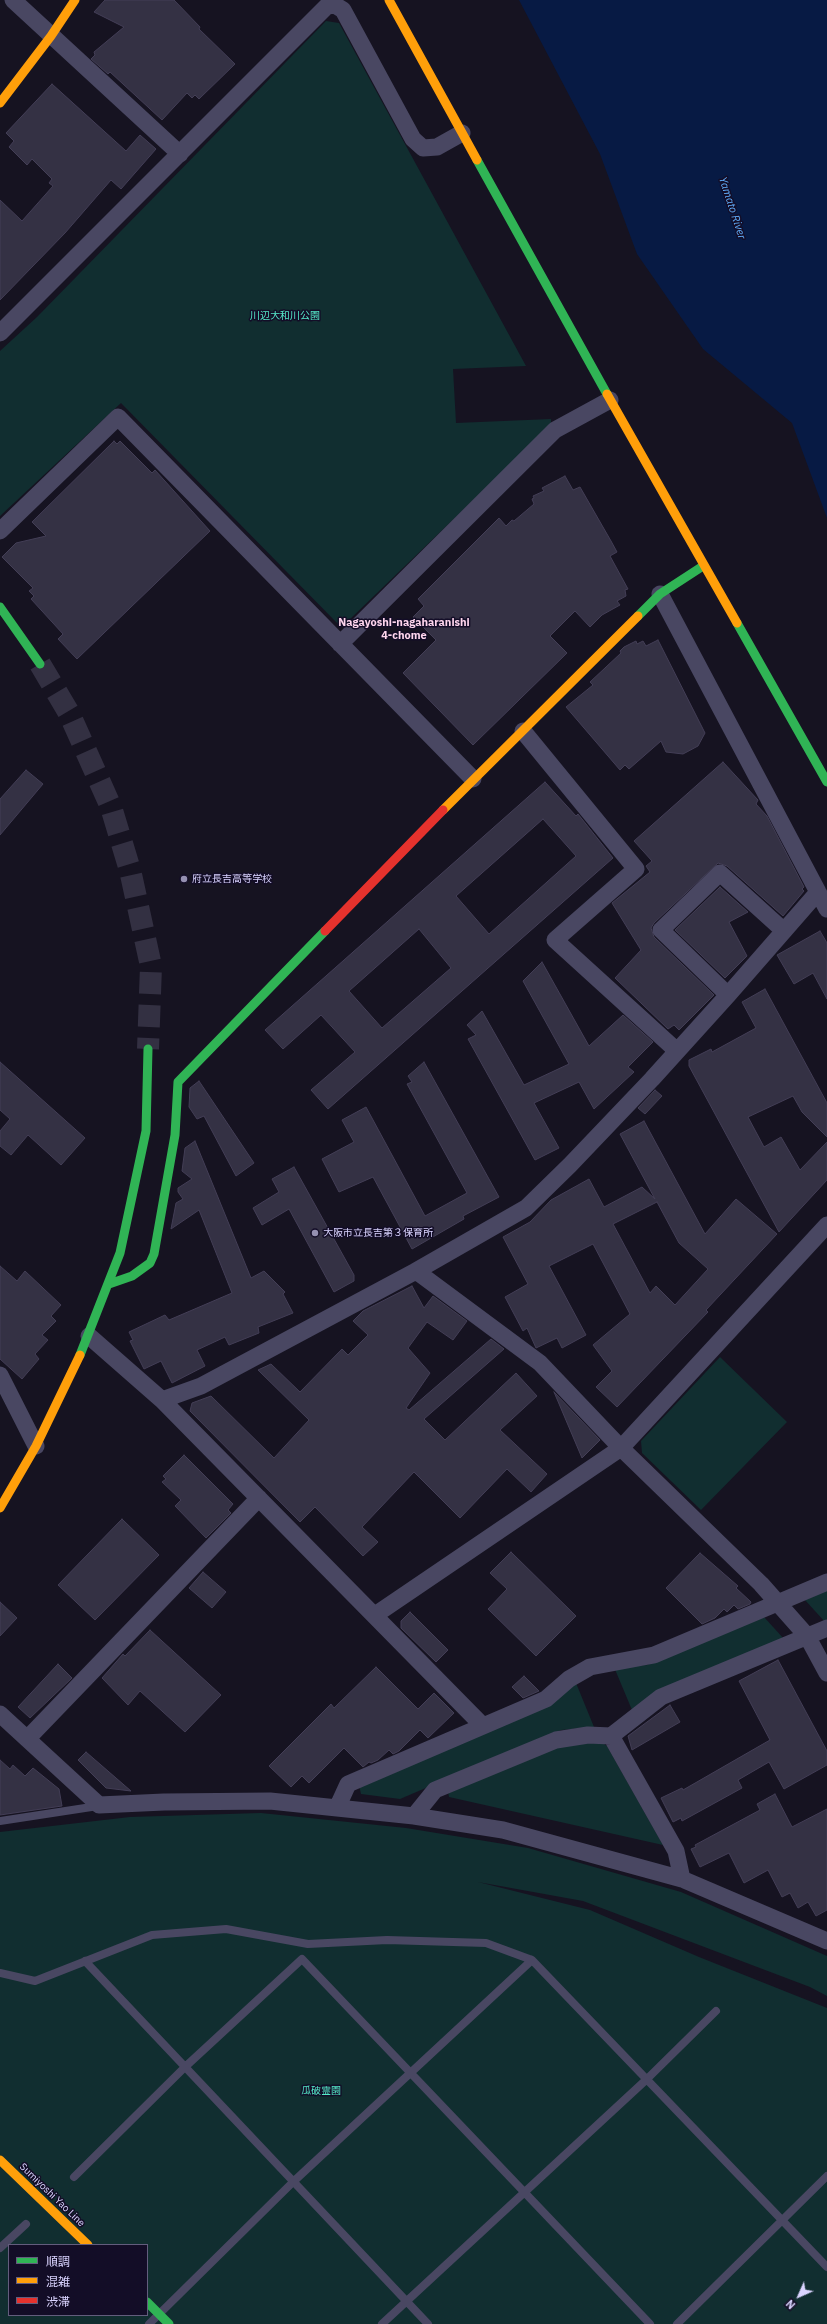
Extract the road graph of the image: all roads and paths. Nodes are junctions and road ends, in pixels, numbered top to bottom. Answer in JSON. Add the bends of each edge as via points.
{"nodes":[{"id":1,"x":13,"y":0,"type":"edge"},
{"id":2,"x":75,"y":0,"type":"edge"},
{"id":3,"x":389,"y":0,"type":"edge"},
{"id":4,"x":50,"y":36,"type":"junction"},
{"id":5,"x":0,"y":103,"type":"edge"},
{"id":6,"x":462,"y":133,"type":"junction"},
{"id":7,"x":180,"y":154,"type":"junction"},
{"id":8,"x":0,"y":333,"type":"edge"},
{"id":9,"x":610,"y":400,"type":"junction"},
{"id":10,"x":0,"y":531,"type":"edge"},
{"id":11,"x":703,"y":566,"type":"junction"},
{"id":12,"x":660,"y":594,"type":"junction"},
{"id":13,"x":0,"y":607,"type":"edge"},
{"id":14,"x":340,"y":644,"type":"junction"},
{"id":15,"x":40,"y":664,"type":"tunnel mouth"},
{"id":16,"x":523,"y":731,"type":"junction"},
{"id":17,"x":473,"y":779,"type":"junction"},
{"id":18,"x":827,"y":782,"type":"edge"},
{"id":19,"x":818,"y":892,"type":"junction"},
{"id":20,"x":827,"y":909,"type":"edge"},
{"id":21,"x":783,"y":930,"type":"junction"},
{"id":22,"x":728,"y":995,"type":"junction"},
{"id":23,"x":148,"y":1049,"type":"tunnel mouth"},
{"id":24,"x":677,"y":1051,"type":"junction"},
{"id":25,"x":827,"y":1225,"type":"edge"},
{"id":26,"x":416,"y":1271,"type":"junction"},
{"id":27,"x":109,"y":1284,"type":"junction"},
{"id":28,"x":89,"y":1336,"type":"junction"},
{"id":29,"x":0,"y":1375,"type":"edge"},
{"id":30,"x":162,"y":1400,"type":"junction"},
{"id":31,"x":36,"y":1446,"type":"junction"},
{"id":32,"x":620,"y":1448,"type":"junction"},
{"id":33,"x":259,"y":1498,"type":"junction"},
{"id":34,"x":0,"y":1508,"type":"edge"},
{"id":35,"x":827,"y":1582,"type":"edge"},
{"id":36,"x":777,"y":1602,"type":"junction"},
{"id":37,"x":375,"y":1615,"type":"junction"},
{"id":38,"x":827,"y":1628,"type":"edge"},
{"id":39,"x":807,"y":1636,"type":"junction"},
{"id":40,"x":827,"y":1673,"type":"edge"},
{"id":41,"x":0,"y":1714,"type":"edge"},
{"id":42,"x":482,"y":1725,"type":"junction"},
{"id":43,"x":611,"y":1736,"type":"junction"},
{"id":44,"x":27,"y":1739,"type":"junction"},
{"id":45,"x":99,"y":1806,"type":"junction"},
{"id":46,"x":337,"y":1808,"type":"junction"},
{"id":47,"x":414,"y":1816,"type":"junction"},
{"id":48,"x":0,"y":1821,"type":"edge"},
{"id":49,"x":682,"y":1879,"type":"junction"},
{"id":50,"x":827,"y":1941,"type":"edge"},
{"id":51,"x":532,"y":1960,"type":"junction"},
{"id":52,"x":85,"y":1961,"type":"junction"},
{"id":53,"x":0,"y":1973,"type":"edge"},
{"id":54,"x":716,"y":2011,"type":"dead end"},
{"id":55,"x":185,"y":2067,"type":"junction"},
{"id":56,"x":410,"y":2072,"type":"junction"},
{"id":57,"x":647,"y":2079,"type":"junction"},
{"id":58,"x":0,"y":2160,"type":"edge"},
{"id":59,"x":827,"y":2176,"type":"edge"},
{"id":60,"x":74,"y":2177,"type":"dead end"},
{"id":61,"x":293,"y":2182,"type":"junction"},
{"id":62,"x":524,"y":2192,"type":"junction"},
{"id":63,"x":782,"y":2220,"type":"junction"},
{"id":64,"x":26,"y":2224,"type":"dead end"},
{"id":65,"x":87,"y":2244,"type":"edge"},
{"id":66,"x":0,"y":2248,"type":"edge"},
{"id":67,"x":827,"y":2267,"type":"edge"},
{"id":68,"x":407,"y":2302,"type":"junction"},
{"id":69,"x":148,"y":2303,"type":"edge"},
{"id":70,"x":160,"y":2314,"type":"junction"},
{"id":71,"x":148,"y":2324,"type":"edge"},
{"id":72,"x":169,"y":2324,"type":"edge"},
{"id":73,"x":382,"y":2324,"type":"edge"},
{"id":74,"x":428,"y":2324,"type":"edge"},
{"id":75,"x":650,"y":2324,"type":"edge"},
{"id":76,"x":677,"y":2324,"type":"edge"}],
"edges":[{"from":1,"to":4,"type":"street"},
{"from":2,"to":4,"type":"street"},
{"from":3,"to":6,"type":"street"},
{"from":4,"to":5,"type":"street"},
{"from":4,"to":7,"type":"street"},
{"from":6,"to":7,"type":"street","via":[[437,147],[423,148],[413,139],[343,10],[334,5],[327,6]]},
{"from":6,"to":9,"type":"street"},
{"from":7,"to":8,"type":"street"},
{"from":9,"to":11,"type":"street"},
{"from":9,"to":14,"type":"street","via":[[555,430]]},
{"from":10,"to":14,"type":"street","via":[[118,417]]},
{"from":11,"to":12,"type":"street"},
{"from":11,"to":18,"type":"street"},
{"from":12,"to":16,"type":"street"},
{"from":12,"to":19,"type":"street"},
{"from":13,"to":15,"type":"street"},
{"from":14,"to":17,"type":"street"},
{"from":16,"to":17,"type":"street"},
{"from":16,"to":24,"type":"street","via":[[636,869],[555,940]]},
{"from":17,"to":27,"type":"street","via":[[178,1082],[174,1135],[154,1254],[150,1262],[139,1272]]},
{"from":19,"to":20,"type":"street"},
{"from":19,"to":21,"type":"street"},
{"from":21,"to":22,"type":"street"},
{"from":21,"to":22,"type":"street","via":[[720,873],[661,930]]},
{"from":22,"to":24,"type":"street"},
{"from":23,"to":27,"type":"street","via":[[146,1131],[120,1253]]},
{"from":24,"to":26,"type":"street","via":[[526,1208]]},
{"from":25,"to":32,"type":"street"},
{"from":26,"to":30,"type":"street","via":[[201,1386]]},
{"from":26,"to":32,"type":"street","via":[[540,1362]]},
{"from":27,"to":28,"type":"street"},
{"from":28,"to":30,"type":"street"},
{"from":28,"to":31,"type":"street"},
{"from":29,"to":31,"type":"street"},
{"from":30,"to":33,"type":"street"},
{"from":31,"to":34,"type":"street"},
{"from":32,"to":36,"type":"street","via":[[762,1584]]},
{"from":32,"to":37,"type":"street"},
{"from":33,"to":37,"type":"street"},
{"from":33,"to":44,"type":"street"},
{"from":35,"to":36,"type":"street"},
{"from":36,"to":39,"type":"street"},
{"from":36,"to":42,"type":"street","via":[[654,1655],[590,1667],[569,1679],[546,1699]]},
{"from":37,"to":42,"type":"street"},
{"from":38,"to":39,"type":"street"},
{"from":39,"to":40,"type":"street"},
{"from":39,"to":43,"type":"street","via":[[661,1697]]},
{"from":41,"to":44,"type":"street"},
{"from":42,"to":46,"type":"street","via":[[348,1784]]},
{"from":43,"to":47,"type":"street","via":[[588,1735],[556,1740],[435,1790]]},
{"from":43,"to":49,"type":"street","via":[[676,1851]]},
{"from":44,"to":45,"type":"street"},
{"from":45,"to":46,"type":"street","via":[[164,1802],[270,1802]]},
{"from":45,"to":48,"type":"lane"},
{"from":46,"to":47,"type":"street"},
{"from":47,"to":49,"type":"street","via":[[503,1830]]},
{"from":49,"to":50,"type":"street"},
{"from":51,"to":52,"type":"lane","via":[[486,1943],[387,1940],[308,1944],[226,1929],[152,1935]]},
{"from":51,"to":56,"type":"lane"},
{"from":51,"to":57,"type":"lane"},
{"from":52,"to":53,"type":"lane","via":[[35,1981]]},
{"from":52,"to":55,"type":"lane"},
{"from":54,"to":57,"type":"lane"},
{"from":55,"to":56,"type":"lane","via":[[302,1959]]},
{"from":55,"to":60,"type":"lane"},
{"from":55,"to":61,"type":"lane"},
{"from":56,"to":61,"type":"lane"},
{"from":56,"to":62,"type":"lane"},
{"from":57,"to":62,"type":"lane"},
{"from":57,"to":63,"type":"lane"},
{"from":58,"to":65,"type":"street","name":"Sumiyoshi Yao Line"},
{"from":59,"to":63,"type":"lane"},
{"from":61,"to":68,"type":"lane"},
{"from":61,"to":70,"type":"lane"},
{"from":62,"to":68,"type":"lane"},
{"from":62,"to":75,"type":"lane"},
{"from":63,"to":67,"type":"lane"},
{"from":63,"to":76,"type":"lane"},
{"from":64,"to":66,"type":"lane"},
{"from":68,"to":73,"type":"lane"},
{"from":68,"to":74,"type":"lane"},
{"from":69,"to":70,"type":"street"},
{"from":70,"to":71,"type":"lane"},
{"from":70,"to":72,"type":"street"}]}
